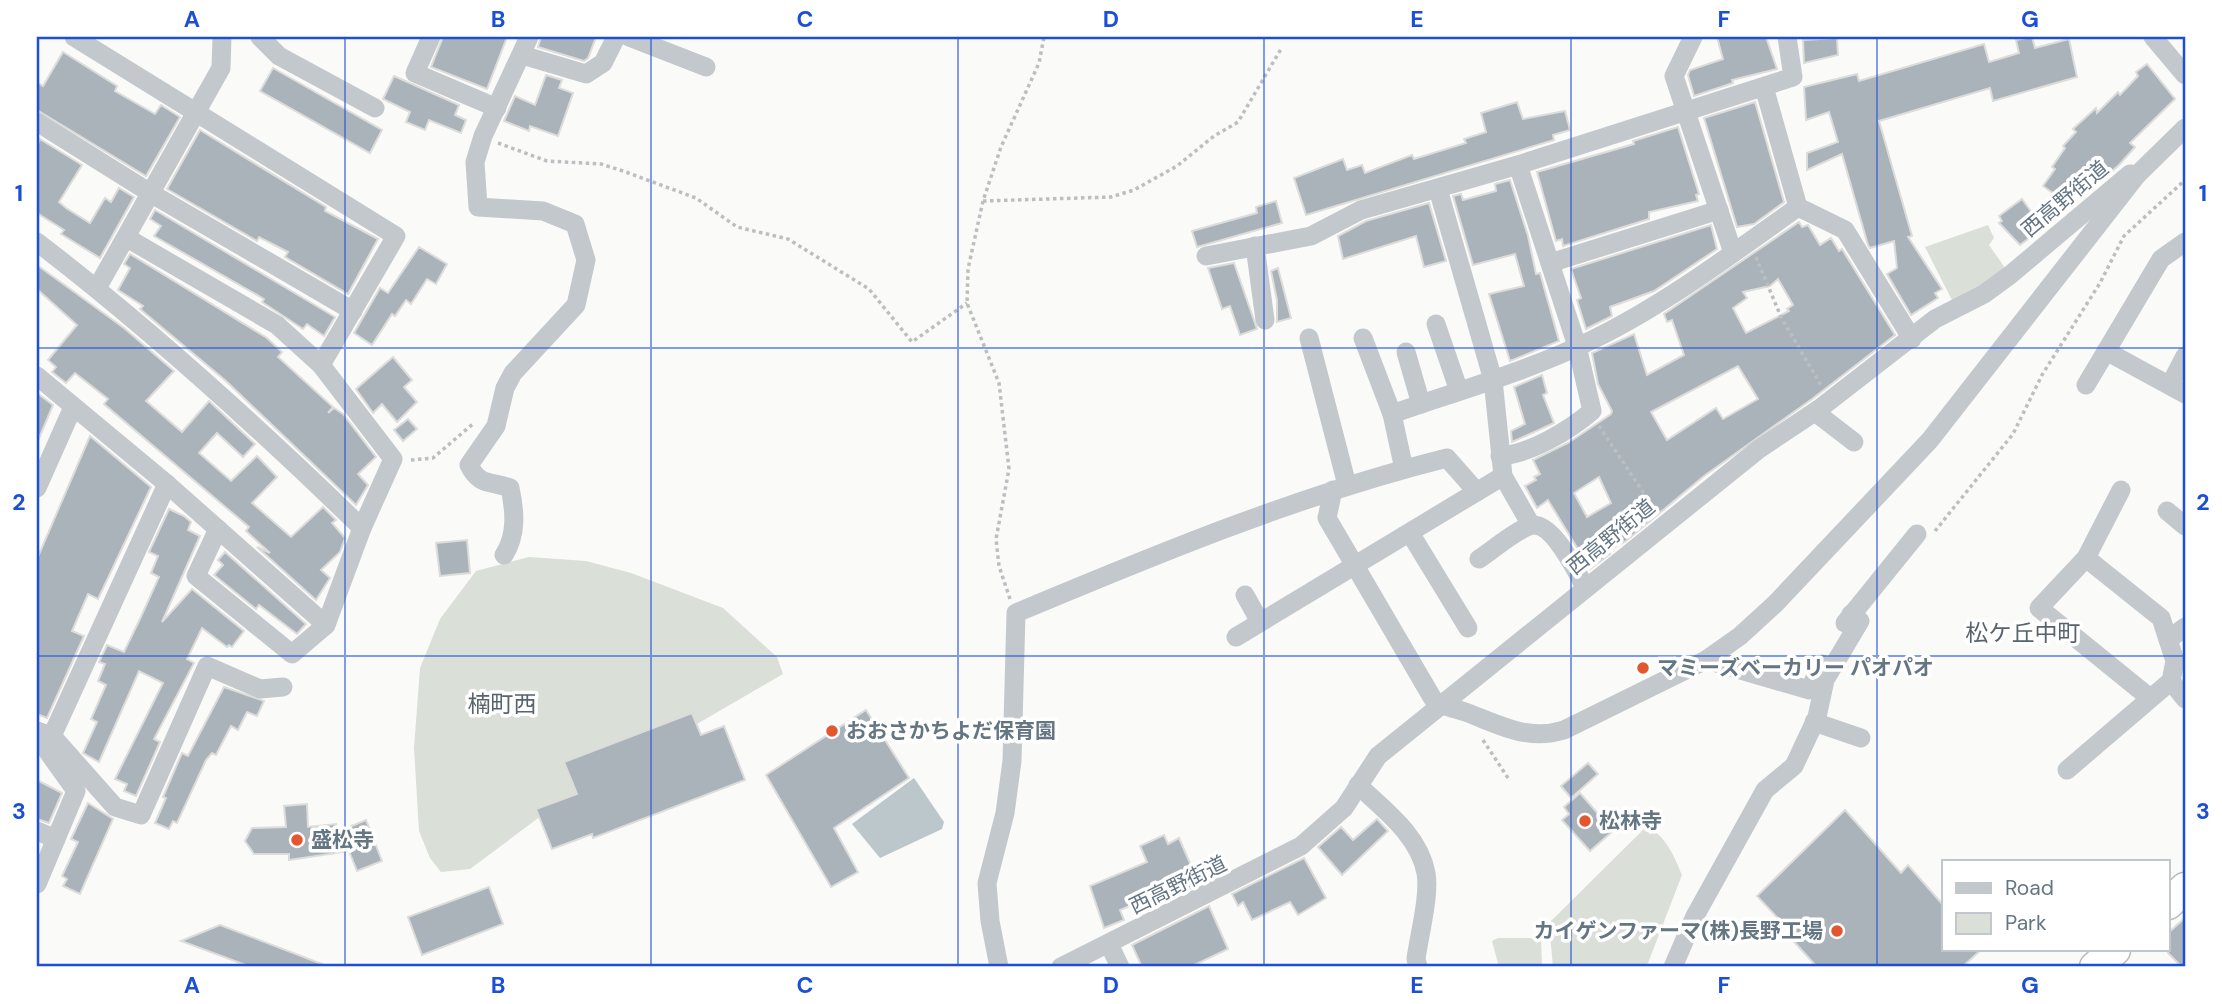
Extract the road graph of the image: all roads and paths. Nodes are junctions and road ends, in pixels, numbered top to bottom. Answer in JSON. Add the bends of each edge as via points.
{"nodes":[{"id":1,"x":74,"y":37,"type":"edge"},
{"id":2,"x":222,"y":37,"type":"edge"},
{"id":3,"x":260,"y":37,"type":"edge"},
{"id":4,"x":431,"y":37,"type":"edge"},
{"id":5,"x":616,"y":37,"type":"edge"},
{"id":6,"x":629,"y":37,"type":"edge"},
{"id":7,"x":1044,"y":37,"type":"edge"},
{"id":8,"x":1693,"y":37,"type":"edge"},
{"id":9,"x":1787,"y":37,"type":"edge"},
{"id":10,"x":2153,"y":37,"type":"edge"},
{"id":11,"x":526,"y":46,"type":"edge"},
{"id":12,"x":1281,"y":50,"type":"dead end"},
{"id":13,"x":706,"y":67,"type":"dead end"},
{"id":14,"x":2185,"y":75,"type":"edge"},
{"id":15,"x":1764,"y":87,"type":"junction"},
{"id":16,"x":375,"y":108,"type":"dead end"},
{"id":17,"x":497,"y":108,"type":"junction"},
{"id":18,"x":1685,"y":109,"type":"junction"},
{"id":19,"x":198,"y":114,"type":"junction"},
{"id":20,"x":37,"y":122,"type":"edge"},
{"id":21,"x":2185,"y":128,"type":"edge"},
{"id":22,"x":483,"y":136,"type":"junction"},
{"id":23,"x":1518,"y":165,"type":"junction"},
{"id":24,"x":2137,"y":175,"type":"junction"},
{"id":25,"x":2185,"y":180,"type":"edge"},
{"id":26,"x":1438,"y":189,"type":"junction"},
{"id":27,"x":152,"y":194,"type":"junction"},
{"id":28,"x":983,"y":201,"type":"junction"},
{"id":29,"x":1798,"y":207,"type":"junction"},
{"id":30,"x":1719,"y":210,"type":"junction"},
{"id":31,"x":127,"y":238,"type":"junction"},
{"id":32,"x":1750,"y":241,"type":"junction"},
{"id":33,"x":37,"y":242,"type":"edge"},
{"id":34,"x":2185,"y":242,"type":"edge"},
{"id":35,"x":1255,"y":246,"type":"junction"},
{"id":36,"x":1733,"y":253,"type":"junction"},
{"id":37,"x":1206,"y":256,"type":"dead end"},
{"id":38,"x":1549,"y":262,"type":"junction"},
{"id":39,"x":97,"y":288,"type":"junction"},
{"id":40,"x":967,"y":303,"type":"junction"},
{"id":41,"x":353,"y":311,"type":"junction"},
{"id":42,"x":1265,"y":320,"type":"dead end"},
{"id":43,"x":1436,"y":324,"type":"dead end"},
{"id":44,"x":1309,"y":338,"type":"dead end"},
{"id":45,"x":1363,"y":338,"type":"dead end"},
{"id":46,"x":1912,"y":339,"type":"junction"},
{"id":47,"x":1577,"y":346,"type":"junction"},
{"id":48,"x":2106,"y":351,"type":"junction"},
{"id":49,"x":1406,"y":352,"type":"dead end"},
{"id":50,"x":2185,"y":356,"type":"edge"},
{"id":51,"x":321,"y":365,"type":"junction"},
{"id":52,"x":37,"y":376,"type":"edge"},
{"id":53,"x":1493,"y":380,"type":"junction"},
{"id":54,"x":2086,"y":385,"type":"dead end"},
{"id":55,"x":2177,"y":390,"type":"edge"},
{"id":56,"x":1459,"y":391,"type":"junction"},
{"id":57,"x":502,"y":403,"type":"junction"},
{"id":58,"x":1421,"y":404,"type":"junction"},
{"id":59,"x":73,"y":407,"type":"junction"},
{"id":60,"x":1822,"y":407,"type":"junction"},
{"id":61,"x":1591,"y":412,"type":"junction"},
{"id":62,"x":1392,"y":414,"type":"junction"},
{"id":63,"x":1854,"y":442,"type":"dead end"},
{"id":64,"x":1500,"y":456,"type":"junction"},
{"id":65,"x":393,"y":458,"type":"junction"},
{"id":66,"x":1404,"y":469,"type":"junction"},
{"id":67,"x":1503,"y":476,"type":"junction"},
{"id":68,"x":167,"y":484,"type":"junction"},
{"id":69,"x":1340,"y":487,"type":"junction"},
{"id":70,"x":37,"y":488,"type":"edge"},
{"id":71,"x":2120,"y":490,"type":"dead end"},
{"id":72,"x":1477,"y":492,"type":"junction"},
{"id":73,"x":2167,"y":511,"type":"dead end"},
{"id":74,"x":1664,"y":523,"type":"junction"},
{"id":75,"x":1531,"y":525,"type":"junction"},
{"id":76,"x":2185,"y":526,"type":"edge"},
{"id":77,"x":362,"y":528,"type":"junction"},
{"id":78,"x":218,"y":529,"type":"junction"},
{"id":79,"x":1410,"y":533,"type":"junction"},
{"id":80,"x":1924,"y":536,"type":"joint"},
{"id":81,"x":505,"y":555,"type":"dead end"},
{"id":82,"x":2086,"y":558,"type":"junction"},
{"id":83,"x":1479,"y":559,"type":"dead end"},
{"id":84,"x":1354,"y":567,"type":"junction"},
{"id":85,"x":1585,"y":587,"type":"junction"},
{"id":86,"x":1245,"y":595,"type":"dead end"},
{"id":87,"x":1016,"y":614,"type":"junction"},
{"id":88,"x":1851,"y":614,"type":"junction"},
{"id":89,"x":1260,"y":622,"type":"junction"},
{"id":90,"x":326,"y":625,"type":"junction"},
{"id":91,"x":2185,"y":627,"type":"edge"},
{"id":92,"x":1468,"y":628,"type":"dead end"},
{"id":93,"x":1236,"y":637,"type":"dead end"},
{"id":94,"x":2168,"y":640,"type":"junction"},
{"id":95,"x":1706,"y":660,"type":"junction"},
{"id":96,"x":2171,"y":681,"type":"junction"},
{"id":97,"x":284,"y":687,"type":"dead end"},
{"id":98,"x":2150,"y":698,"type":"junction"},
{"id":99,"x":2185,"y":699,"type":"edge"},
{"id":100,"x":1442,"y":706,"type":"junction"},
{"id":101,"x":1465,"y":712,"type":"junction"},
{"id":102,"x":1814,"y":722,"type":"junction"},
{"id":103,"x":45,"y":734,"type":"edge"},
{"id":104,"x":1861,"y":738,"type":"dead end"},
{"id":105,"x":2067,"y":770,"type":"dead end"},
{"id":106,"x":1508,"y":778,"type":"dead end"},
{"id":107,"x":1358,"y":785,"type":"junction"},
{"id":108,"x":37,"y":831,"type":"edge"},
{"id":109,"x":56,"y":839,"type":"junction"},
{"id":110,"x":37,"y":884,"type":"edge"},
{"id":111,"x":2185,"y":888,"type":"edge"},
{"id":112,"x":2170,"y":902,"type":"edge"},
{"id":113,"x":1109,"y":944,"type":"junction"},
{"id":114,"x":2114,"y":951,"type":"edge"},
{"id":115,"x":999,"y":967,"type":"edge"},
{"id":116,"x":1061,"y":967,"type":"edge"},
{"id":117,"x":1120,"y":967,"type":"edge"},
{"id":118,"x":1418,"y":967,"type":"edge"},
{"id":119,"x":1673,"y":967,"type":"edge"},
{"id":120,"x":2095,"y":967,"type":"edge"}],
"edges":[{"from":1,"to":19,"type":"street"},
{"from":2,"to":19,"type":"street","via":[[221,68]]},
{"from":3,"to":16,"type":"street","via":[[279,56]]},
{"from":4,"to":17,"type":"street","via":[[415,73]]},
{"from":5,"to":11,"type":"street","via":[[603,63],[586,74]]},
{"from":6,"to":13,"type":"street"},
{"from":7,"to":28,"type":"path","via":[[1039,62]]},
{"from":8,"to":18,"type":"street","via":[[1674,76]]},
{"from":9,"to":15,"type":"street","via":[[1793,77]]},
{"from":10,"to":14,"type":"street"},
{"from":11,"to":17,"type":"street"},
{"from":12,"to":28,"type":"path","via":[[1238,122],[1134,190],[1111,197]]},
{"from":15,"to":18,"type":"street"},
{"from":15,"to":29,"type":"street"},
{"from":17,"to":22,"type":"street"},
{"from":18,"to":23,"type":"street"},
{"from":18,"to":30,"type":"street"},
{"from":19,"to":27,"type":"street"},
{"from":19,"to":41,"type":"street","via":[[396,236]]},
{"from":20,"to":27,"type":"street"},
{"from":21,"to":24,"type":"street","name":"西高野街道"},
{"from":22,"to":40,"type":"path","via":[[547,161],[601,164],[623,171],[696,198],[737,227],[788,239],[869,289],[912,342]]},
{"from":22,"to":57,"type":"street","via":[[475,162],[478,207],[542,211],[575,224],[586,260],[576,305],[513,373]]},
{"from":23,"to":26,"type":"street"},
{"from":23,"to":38,"type":"street"},
{"from":24,"to":46,"type":"street","name":"西高野街道","via":[[2130,174],[1984,294],[1936,319]]},
{"from":24,"to":95,"type":"street","via":[[1930,440],[1775,604]]},
{"from":25,"to":80,"type":"path","via":[[2124,236],[2042,374],[2013,434]]},
{"from":26,"to":35,"type":"street","via":[[1361,210],[1311,236]]},
{"from":26,"to":53,"type":"street"},
{"from":27,"to":31,"type":"street"},
{"from":27,"to":41,"type":"street"},
{"from":28,"to":40,"type":"path","via":[[971,249]]},
{"from":29,"to":32,"type":"street"},
{"from":29,"to":46,"type":"street","via":[[1844,230]]},
{"from":30,"to":36,"type":"street"},
{"from":30,"to":38,"type":"street"},
{"from":31,"to":39,"type":"street"},
{"from":31,"to":51,"type":"street","via":[[277,325]]},
{"from":32,"to":36,"type":"street"},
{"from":32,"to":60,"type":"path"},
{"from":33,"to":39,"type":"street"},
{"from":34,"to":48,"type":"street","via":[[2161,259]]},
{"from":35,"to":37,"type":"street"},
{"from":35,"to":42,"type":"street"},
{"from":36,"to":47,"type":"street","via":[[1636,315]]},
{"from":38,"to":47,"type":"street"},
{"from":39,"to":77,"type":"street","via":[[250,419]]},
{"from":40,"to":87,"type":"path","via":[[999,383],[1009,469],[996,538],[999,566]]},
{"from":41,"to":51,"type":"street"},
{"from":43,"to":56,"type":"street"},
{"from":44,"to":69,"type":"street"},
{"from":45,"to":62,"type":"street"},
{"from":46,"to":60,"type":"street","name":"西高野街道"},
{"from":47,"to":53,"type":"street"},
{"from":47,"to":61,"type":"street"},
{"from":48,"to":54,"type":"street"},
{"from":48,"to":55,"type":"street"},
{"from":49,"to":58,"type":"street"},
{"from":50,"to":55,"type":"street"},
{"from":51,"to":65,"type":"street"},
{"from":52,"to":59,"type":"street"},
{"from":53,"to":56,"type":"street"},
{"from":53,"to":64,"type":"street"},
{"from":56,"to":58,"type":"street"},
{"from":57,"to":65,"type":"path","via":[[433,458]]},
{"from":57,"to":81,"type":"street","via":[[496,426],[468,465],[474,477],[485,484],[510,488],[514,526]]},
{"from":58,"to":62,"type":"street"},
{"from":59,"to":68,"type":"street"},
{"from":59,"to":70,"type":"street"},
{"from":60,"to":63,"type":"street"},
{"from":60,"to":74,"type":"street","name":"西高野街道"},
{"from":61,"to":64,"type":"street","via":[[1525,450]]},
{"from":61,"to":74,"type":"path"},
{"from":62,"to":66,"type":"street"},
{"from":64,"to":67,"type":"street"},
{"from":65,"to":77,"type":"street"},
{"from":66,"to":69,"type":"street"},
{"from":66,"to":72,"type":"street","via":[[1447,458]]},
{"from":67,"to":72,"type":"street"},
{"from":67,"to":75,"type":"street"},
{"from":68,"to":78,"type":"street"},
{"from":68,"to":103,"type":"street"},
{"from":69,"to":84,"type":"street","via":[[1327,518]]},
{"from":69,"to":87,"type":"street","via":[[1142,560]]},
{"from":71,"to":82,"type":"street"},
{"from":72,"to":79,"type":"street"},
{"from":73,"to":76,"type":"street"},
{"from":74,"to":85,"type":"street","name":"西高野街道"},
{"from":75,"to":83,"type":"street"},
{"from":75,"to":85,"type":"street","via":[[1542,526],[1558,541]]},
{"from":77,"to":90,"type":"street"},
{"from":78,"to":90,"type":"street"},
{"from":78,"to":90,"type":"street","via":[[196,576],[292,654]]},
{"from":79,"to":84,"type":"street"},
{"from":79,"to":92,"type":"street"},
{"from":80,"to":88,"type":"street"},
{"from":82,"to":94,"type":"street","via":[[2161,618]]},
{"from":82,"to":98,"type":"street","via":[[2039,608]]},
{"from":84,"to":89,"type":"street"},
{"from":84,"to":100,"type":"street","via":[[1425,686]]},
{"from":85,"to":100,"type":"street","name":"西高野街道"},
{"from":86,"to":89,"type":"street"},
{"from":87,"to":115,"type":"street","via":[[1012,761],[987,883]]},
{"from":88,"to":95,"type":"street","via":[[1809,690]]},
{"from":88,"to":102,"type":"street","via":[[1860,621],[1825,680]]},
{"from":89,"to":93,"type":"street"},
{"from":91,"to":94,"type":"street"},
{"from":94,"to":96,"type":"street","via":[[2175,662]]},
{"from":95,"to":101,"type":"street","via":[[1549,735],[1519,733]]},
{"from":96,"to":98,"type":"street"},
{"from":96,"to":99,"type":"street"},
{"from":97,"to":103,"type":"street","via":[[260,689],[207,666],[141,815],[115,807]]},
{"from":98,"to":105,"type":"street"},
{"from":100,"to":101,"type":"street"},
{"from":100,"to":107,"type":"street","name":"西高野街道","via":[[1378,757]]},
{"from":101,"to":106,"type":"path"},
{"from":102,"to":104,"type":"street"},
{"from":102,"to":119,"type":"street","via":[[1794,766],[1765,790],[1749,816]]},
{"from":103,"to":109,"type":"street","via":[[46,749],[76,791]]},
{"from":107,"to":113,"type":"street","name":"西高野街道","via":[[1330,823],[1301,846]]},
{"from":107,"to":118,"type":"street","via":[[1408,834],[1420,853],[1426,876]]},
{"from":108,"to":109,"type":"street"},
{"from":109,"to":110,"type":"street"},
{"from":111,"to":112,"type":"highway"},
{"from":113,"to":116,"type":"street","name":"西高野街道"},
{"from":113,"to":117,"type":"street"},
{"from":114,"to":120,"type":"highway"}]}
